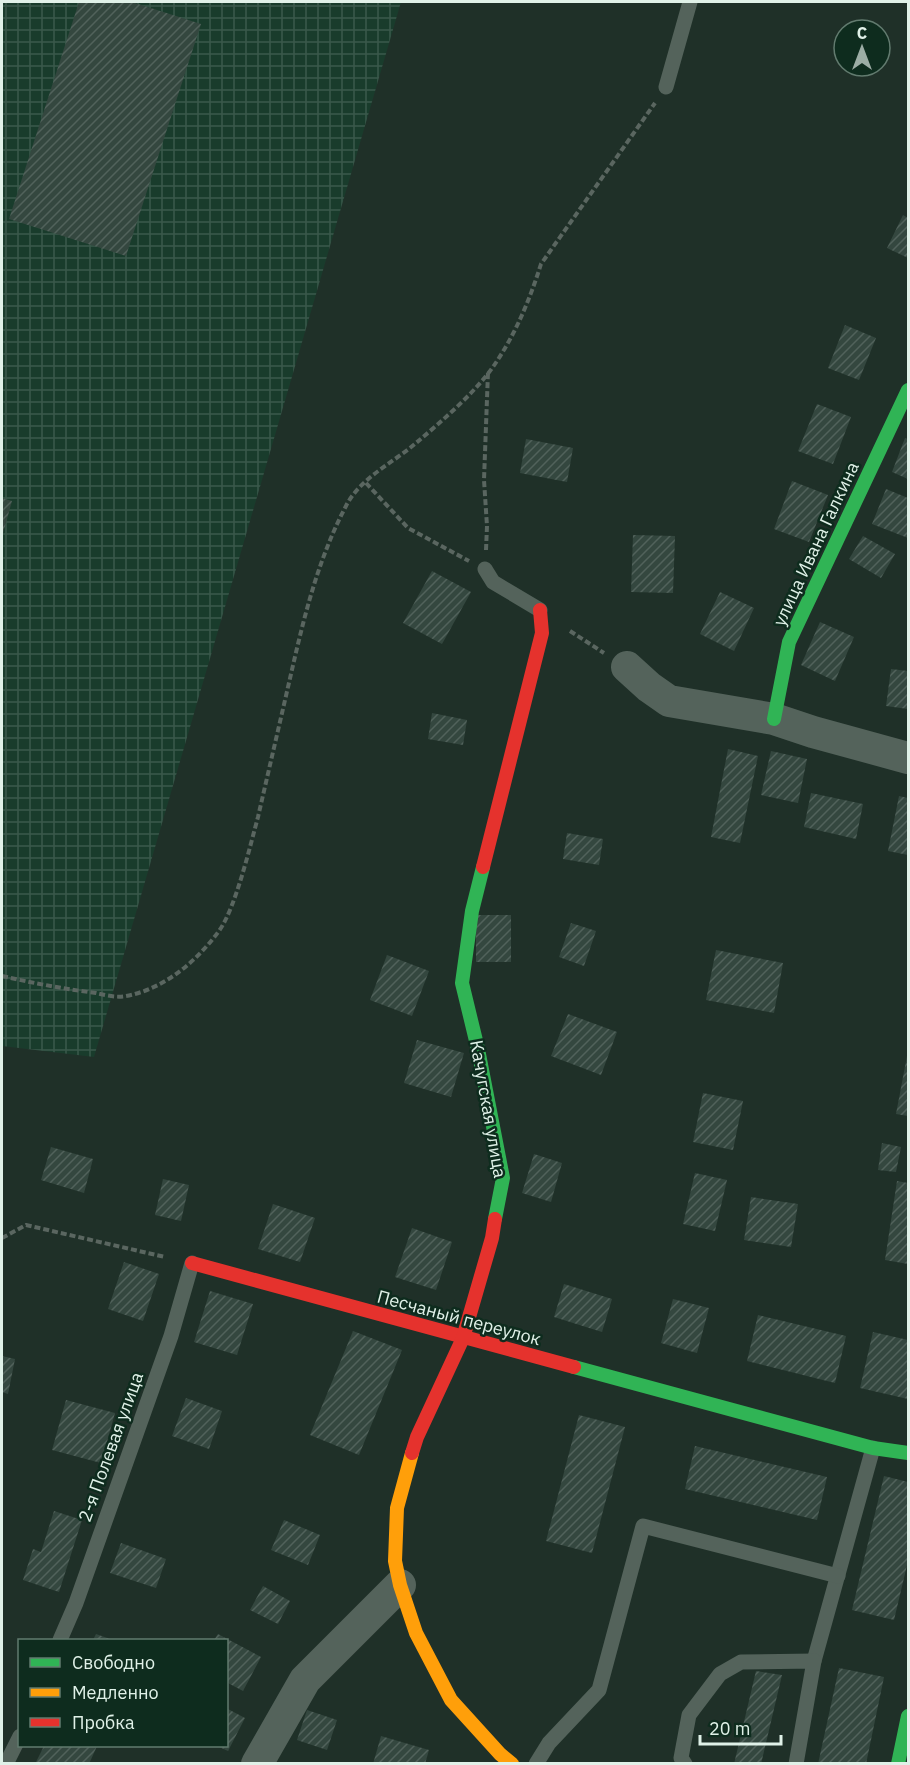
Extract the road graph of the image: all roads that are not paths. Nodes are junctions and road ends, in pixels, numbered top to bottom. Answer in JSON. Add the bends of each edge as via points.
{"nodes":[{"id":1,"x":690,"y":2,"type":"edge"},
{"id":2,"x":666,"y":87,"type":"road end"},
{"id":3,"x":909,"y":390,"type":"edge"},
{"id":4,"x":485,"y":569,"type":"road end"},
{"id":5,"x":540,"y":610,"type":"joint"},
{"id":6,"x":627,"y":667,"type":"road end"},
{"id":7,"x":774,"y":719,"type":"junction"},
{"id":8,"x":909,"y":758,"type":"edge"},
{"id":9,"x":192,"y":1263,"type":"joint"},
{"id":10,"x":463,"y":1338,"type":"junction"},
{"id":11,"x":873,"y":1448,"type":"junction"},
{"id":12,"x":909,"y":1453,"type":"edge"},
{"id":13,"x":838,"y":1576,"type":"junction"},
{"id":14,"x":400,"y":1585,"type":"junction"},
{"id":15,"x":61,"y":1639,"type":"edge"},
{"id":16,"x":814,"y":1661,"type":"junction"},
{"id":17,"x":909,"y":1716,"type":"edge"},
{"id":18,"x":18,"y":1740,"type":"edge"},
{"id":19,"x":6,"y":1764,"type":"edge"},
{"id":20,"x":257,"y":1764,"type":"edge"},
{"id":21,"x":512,"y":1764,"type":"edge"},
{"id":22,"x":536,"y":1764,"type":"edge"},
{"id":23,"x":685,"y":1764,"type":"edge"},
{"id":24,"x":796,"y":1764,"type":"edge"},
{"id":25,"x":898,"y":1764,"type":"edge"}],
"edges":[{"from":1,"to":2,"type":"lane"},
{"from":3,"to":7,"type":"street","name":"улица Ивана Галкина","via":[[789,642]]},
{"from":4,"to":5,"type":"lane","via":[[493,582]]},
{"from":5,"to":10,"type":"street","name":"Качугская улица","via":[[542,633],[472,911],[462,983],[503,1178],[492,1238]]},
{"from":6,"to":7,"type":"street","via":[[669,701]]},
{"from":7,"to":8,"type":"street"},
{"from":9,"to":10,"type":"street","name":"Песчаный переулок"},
{"from":9,"to":15,"type":"lane","name":"2-я Полевая улица","via":[[171,1336]]},
{"from":10,"to":11,"type":"street","name":"Песчаный переулок"},
{"from":10,"to":14,"type":"street","name":"Качугская улица","via":[[417,1437],[397,1508],[395,1561]]},
{"from":11,"to":12,"type":"street","name":"Песчаный переулок"},
{"from":11,"to":13,"type":"lane"},
{"from":13,"to":16,"type":"lane"},
{"from":13,"to":22,"type":"lane","via":[[643,1526],[599,1690],[549,1743]]},
{"from":14,"to":20,"type":"street","via":[[305,1680]]},
{"from":14,"to":21,"type":"street","name":"Качугская улица","via":[[416,1633],[451,1700]]},
{"from":16,"to":23,"type":"lane","via":[[741,1662],[720,1674],[689,1715],[681,1758]]},
{"from":16,"to":24,"type":"lane"},
{"from":17,"to":25,"type":"street"},
{"from":18,"to":19,"type":"lane"}]}
